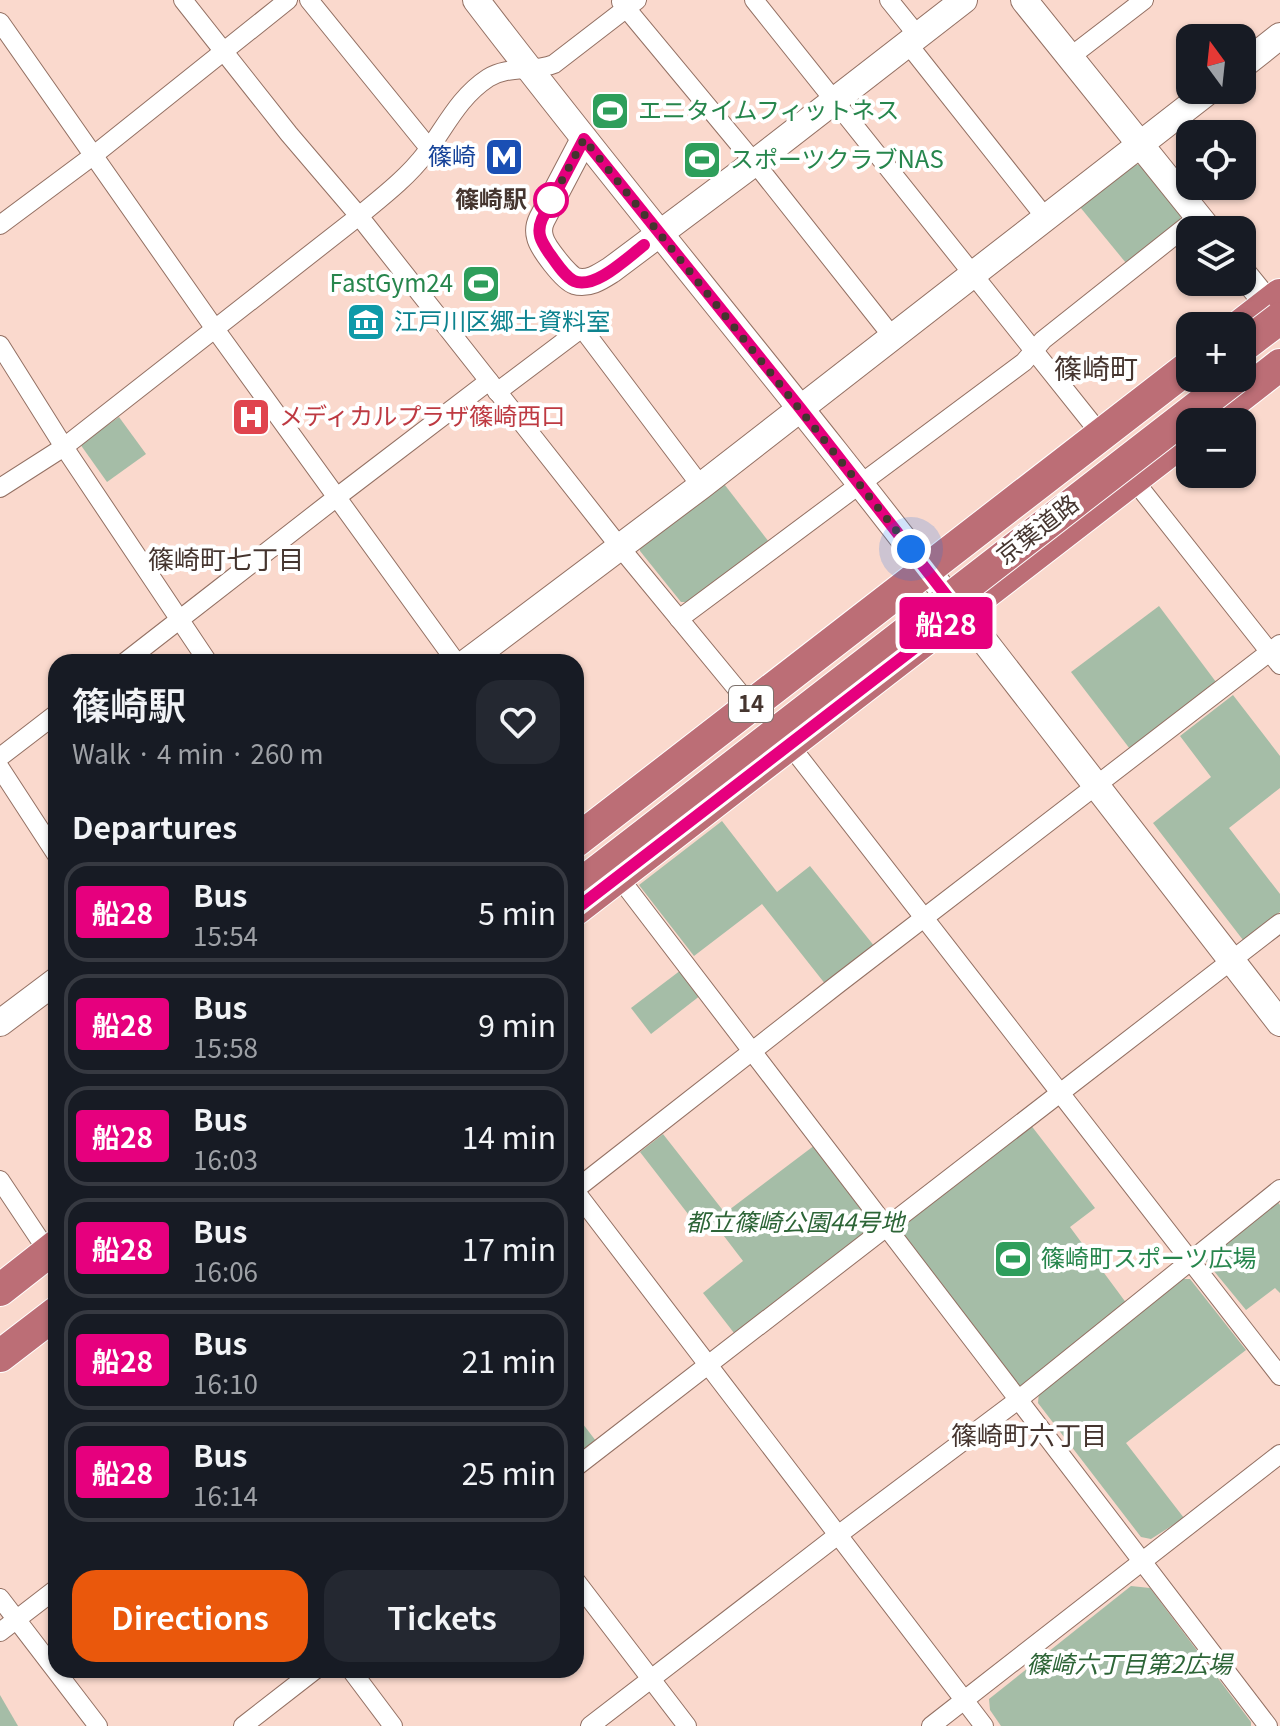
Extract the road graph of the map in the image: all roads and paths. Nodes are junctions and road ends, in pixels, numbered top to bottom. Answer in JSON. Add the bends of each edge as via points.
{"nodes":[{"id":1,"x":183,"y":0,"type":"edge"},
{"id":2,"x":288,"y":0,"type":"edge"},
{"id":3,"x":309,"y":0,"type":"edge"},
{"id":4,"x":476,"y":0,"type":"edge"},
{"id":5,"x":754,"y":0,"type":"edge"},
{"id":6,"x":889,"y":0,"type":"edge"},
{"id":7,"x":964,"y":0,"type":"edge"},
{"id":8,"x":1024,"y":0,"type":"edge"},
{"id":9,"x":1144,"y":0,"type":"edge"},
{"id":10,"x":627,"y":3,"type":"edge"},
{"id":11,"x":0,"y":22,"type":"edge"},
{"id":12,"x":1280,"y":36,"type":"edge"},
{"id":13,"x":913,"y":40,"type":"junction"},
{"id":14,"x":224,"y":51,"type":"junction"},
{"id":15,"x":1256,"y":55,"type":"edge"},
{"id":16,"x":1070,"y":57,"type":"junction"},
{"id":17,"x":529,"y":69,"type":"junction"},
{"id":18,"x":833,"y":101,"type":"junction"},
{"id":19,"x":1192,"y":104,"type":"edge"},
{"id":20,"x":584,"y":139,"type":"junction"},
{"id":21,"x":1140,"y":144,"type":"junction"},
{"id":22,"x":429,"y":148,"type":"junction"},
{"id":23,"x":94,"y":155,"type":"junction"},
{"id":24,"x":754,"y":163,"type":"junction"},
{"id":25,"x":359,"y":216,"type":"junction"},
{"id":26,"x":1198,"y":216,"type":"edge"},
{"id":27,"x":1045,"y":217,"type":"junction"},
{"id":28,"x":0,"y":225,"type":"edge"},
{"id":29,"x":660,"y":233,"type":"junction"},
{"id":30,"x":1176,"y":243,"type":"edge"},
{"id":31,"x":973,"y":275,"type":"junction"},
{"id":32,"x":1256,"y":287,"type":"edge"},
{"id":33,"x":1277,"y":309,"type":"edge"},
{"id":34,"x":1256,"y":319,"type":"edge"},
{"id":35,"x":215,"y":329,"type":"junction"},
{"id":36,"x":1256,"y":332,"type":"edge"},
{"id":37,"x":892,"y":336,"type":"junction"},
{"id":38,"x":1280,"y":343,"type":"edge"},
{"id":39,"x":0,"y":345,"type":"edge"},
{"id":40,"x":1035,"y":351,"type":"junction"},
{"id":41,"x":1256,"y":362,"type":"edge"},
{"id":42,"x":1280,"y":365,"type":"edge"},
{"id":43,"x":1176,"y":377,"type":"edge"},
{"id":44,"x":493,"y":387,"type":"junction"},
{"id":45,"x":1183,"y":392,"type":"edge"},
{"id":46,"x":1217,"y":392,"type":"edge"},
{"id":47,"x":800,"y":408,"type":"junction"},
{"id":48,"x":1225,"y":408,"type":"edge"},
{"id":49,"x":1102,"y":436,"type":"junction"},
{"id":50,"x":1176,"y":446,"type":"edge"},
{"id":51,"x":64,"y":447,"type":"junction"},
{"id":52,"x":1133,"y":479,"type":"junction"},
{"id":53,"x":861,"y":485,"type":"junction"},
{"id":54,"x":701,"y":486,"type":"junction"},
{"id":55,"x":0,"y":488,"type":"edge"},
{"id":56,"x":337,"y":497,"type":"junction"},
{"id":57,"x":619,"y":546,"type":"junction"},
{"id":58,"x":928,"y":570,"type":"junction"},
{"id":59,"x":960,"y":613,"type":"junction"},
{"id":60,"x":679,"y":619,"type":"junction"},
{"id":61,"x":180,"y":621,"type":"junction"},
{"id":62,"x":136,"y":654,"type":"edge"},
{"id":63,"x":203,"y":654,"type":"edge"},
{"id":64,"x":450,"y":654,"type":"edge"},
{"id":65,"x":477,"y":654,"type":"edge"},
{"id":66,"x":1277,"y":654,"type":"edge"},
{"id":67,"x":750,"y":705,"type":"junction"},
{"id":68,"x":48,"y":720,"type":"edge"},
{"id":69,"x":789,"y":744,"type":"junction"},
{"id":70,"x":0,"y":757,"type":"edge"},
{"id":71,"x":0,"y":768,"type":"edge"},
{"id":72,"x":1096,"y":784,"type":"junction"},
{"id":73,"x":584,"y":839,"type":"edge"},
{"id":74,"x":584,"y":839,"type":"edge"},
{"id":75,"x":48,"y":842,"type":"edge"},
{"id":76,"x":618,"y":876,"type":"junction"},
{"id":77,"x":584,"y":882,"type":"edge"},
{"id":78,"x":584,"y":903,"type":"edge"},
{"id":79,"x":925,"y":917,"type":"junction"},
{"id":80,"x":1280,"y":923,"type":"edge"},
{"id":81,"x":1231,"y":960,"type":"junction"},
{"id":82,"x":48,"y":987,"type":"edge"},
{"id":83,"x":0,"y":1023,"type":"edge"},
{"id":84,"x":1280,"y":1023,"type":"edge"},
{"id":85,"x":753,"y":1051,"type":"junction"},
{"id":86,"x":1061,"y":1093,"type":"junction"},
{"id":87,"x":0,"y":1180,"type":"edge"},
{"id":88,"x":584,"y":1185,"type":"edge"},
{"id":89,"x":1280,"y":1189,"type":"edge"},
{"id":90,"x":584,"y":1202,"type":"edge"},
{"id":91,"x":885,"y":1228,"type":"junction"},
{"id":92,"x":48,"y":1248,"type":"edge"},
{"id":93,"x":48,"y":1258,"type":"edge"},
{"id":94,"x":48,"y":1260,"type":"edge"},
{"id":95,"x":1190,"y":1261,"type":"junction"},
{"id":96,"x":0,"y":1290,"type":"edge"},
{"id":97,"x":48,"y":1296,"type":"edge"},
{"id":98,"x":0,"y":1309,"type":"edge"},
{"id":99,"x":48,"y":1319,"type":"edge"},
{"id":100,"x":0,"y":1332,"type":"edge"},
{"id":101,"x":0,"y":1356,"type":"edge"},
{"id":102,"x":708,"y":1365,"type":"junction"},
{"id":103,"x":1280,"y":1376,"type":"edge"},
{"id":104,"x":1018,"y":1400,"type":"junction"},
{"id":105,"x":1280,"y":1454,"type":"edge"},
{"id":106,"x":584,"y":1461,"type":"edge"},
{"id":107,"x":838,"y":1535,"type":"junction"},
{"id":108,"x":1142,"y":1561,"type":"junction"},
{"id":109,"x":584,"y":1591,"type":"edge"},
{"id":110,"x":48,"y":1595,"type":"edge"},
{"id":111,"x":0,"y":1598,"type":"edge"},
{"id":112,"x":16,"y":1620,"type":"junction"},
{"id":113,"x":0,"y":1632,"type":"edge"},
{"id":114,"x":48,"y":1661,"type":"edge"},
{"id":115,"x":61,"y":1678,"type":"edge"},
{"id":116,"x":305,"y":1678,"type":"edge"},
{"id":117,"x":357,"y":1678,"type":"edge"},
{"id":118,"x":650,"y":1678,"type":"junction"},
{"id":119,"x":964,"y":1701,"type":"junction"},
{"id":120,"x":98,"y":1726,"type":"edge"},
{"id":121,"x":243,"y":1726,"type":"edge"},
{"id":122,"x":393,"y":1726,"type":"edge"},
{"id":123,"x":590,"y":1726,"type":"edge"},
{"id":124,"x":687,"y":1726,"type":"edge"},
{"id":125,"x":931,"y":1726,"type":"edge"},
{"id":126,"x":984,"y":1726,"type":"edge"},
{"id":127,"x":1268,"y":1726,"type":"edge"}],
"edges":[{"from":1,"to":14,"type":"street"},
{"from":2,"to":14,"type":"street"},
{"from":3,"to":22,"type":"street"},
{"from":4,"to":17,"type":"street"},
{"from":5,"to":18,"type":"street"},
{"from":6,"to":13,"type":"street"},
{"from":7,"to":13,"type":"street"},
{"from":8,"to":16,"type":"street"},
{"from":9,"to":16,"type":"street"},
{"from":10,"to":17,"type":"street","via":[[554,64]]},
{"from":10,"to":24,"type":"street"},
{"from":11,"to":23,"type":"street"},
{"from":12,"to":15,"type":"street"},
{"from":13,"to":18,"type":"street"},
{"from":13,"to":27,"type":"street"},
{"from":14,"to":23,"type":"street"},
{"from":14,"to":25,"type":"street"},
{"from":16,"to":21,"type":"street"},
{"from":17,"to":20,"type":"street"},
{"from":17,"to":22,"type":"street","via":[[500,72],[469,92]]},
{"from":18,"to":24,"type":"street"},
{"from":18,"to":31,"type":"street"},
{"from":19,"to":21,"type":"street"},
{"from":20,"to":29,"type":"street"},
{"from":20,"to":29,"type":"street","via":[[539,225],[542,243],[566,275],[579,282],[597,279]]},
{"from":21,"to":26,"type":"street"},
{"from":21,"to":27,"type":"street"},
{"from":22,"to":25,"type":"street"},
{"from":23,"to":28,"type":"street"},
{"from":23,"to":35,"type":"street"},
{"from":24,"to":29,"type":"street"},
{"from":24,"to":37,"type":"street"},
{"from":25,"to":35,"type":"street"},
{"from":25,"to":44,"type":"street"},
{"from":27,"to":31,"type":"street"},
{"from":29,"to":47,"type":"street"},
{"from":30,"to":40,"type":"street"},
{"from":31,"to":37,"type":"street"},
{"from":31,"to":40,"type":"street"},
{"from":32,"to":33,"type":"street"},
{"from":33,"to":34,"type":"highway"},
{"from":33,"to":36,"type":"highway","bridge":true},
{"from":35,"to":51,"type":"street"},
{"from":35,"to":56,"type":"street"},
{"from":37,"to":47,"type":"street"},
{"from":38,"to":41,"type":"highway"},
{"from":39,"to":51,"type":"street"},
{"from":40,"to":49,"type":"street"},
{"from":40,"to":53,"type":"street"},
{"from":42,"to":48,"type":"highway"},
{"from":43,"to":49,"type":"highway","name":"京葉道路","number":"14"},
{"from":44,"to":54,"type":"street","via":[[582,328]]},
{"from":44,"to":56,"type":"street"},
{"from":44,"to":57,"type":"street"},
{"from":45,"to":73,"type":"highway","name":"京葉道路"},
{"from":46,"to":77,"type":"highway","name":"京葉道路","bridge":true},
{"from":47,"to":53,"type":"street"},
{"from":47,"to":54,"type":"street"},
{"from":49,"to":58,"type":"highway","name":"京葉道路","number":"14"},
{"from":50,"to":52,"type":"highway","name":"京葉道路","number":"14"},
{"from":51,"to":55,"type":"street"},
{"from":51,"to":61,"type":"street"},
{"from":52,"to":59,"type":"highway","name":"京葉道路","number":"14"},
{"from":52,"to":66,"type":"street"},
{"from":53,"to":58,"type":"street"},
{"from":53,"to":60,"type":"street"},
{"from":54,"to":57,"type":"street"},
{"from":56,"to":61,"type":"street"},
{"from":56,"to":64,"type":"street"},
{"from":57,"to":60,"type":"street"},
{"from":57,"to":65,"type":"street"},
{"from":58,"to":59,"type":"street"},
{"from":58,"to":67,"type":"highway","name":"京葉道路","number":"14"},
{"from":59,"to":69,"type":"highway","name":"京葉道路","number":"14"},
{"from":59,"to":72,"type":"street"},
{"from":60,"to":67,"type":"street"},
{"from":61,"to":62,"type":"street"},
{"from":61,"to":63,"type":"street"},
{"from":66,"to":72,"type":"street"},
{"from":67,"to":74,"type":"highway","name":"京葉道路","number":"14"},
{"from":68,"to":70,"type":"street"},
{"from":69,"to":76,"type":"highway","name":"京葉道路","number":"14"},
{"from":69,"to":79,"type":"street"},
{"from":71,"to":75,"type":"street"},
{"from":72,"to":79,"type":"street"},
{"from":72,"to":81,"type":"street"},
{"from":76,"to":78,"type":"highway","name":"京葉道路","number":"14"},
{"from":76,"to":85,"type":"street"},
{"from":79,"to":85,"type":"street"},
{"from":79,"to":86,"type":"street"},
{"from":80,"to":81,"type":"street"},
{"from":81,"to":84,"type":"street"},
{"from":81,"to":86,"type":"street"},
{"from":82,"to":83,"type":"street"},
{"from":85,"to":88,"type":"street"},
{"from":85,"to":91,"type":"street"},
{"from":86,"to":91,"type":"street"},
{"from":86,"to":95,"type":"street"},
{"from":87,"to":92,"type":"street"},
{"from":89,"to":95,"type":"street"},
{"from":90,"to":102,"type":"street"},
{"from":91,"to":102,"type":"street"},
{"from":91,"to":104,"type":"street"},
{"from":93,"to":96,"type":"highway"},
{"from":94,"to":98,"type":"highway"},
{"from":95,"to":103,"type":"street"},
{"from":95,"to":104,"type":"street"},
{"from":97,"to":100,"type":"highway"},
{"from":99,"to":101,"type":"highway"},
{"from":102,"to":106,"type":"street"},
{"from":102,"to":107,"type":"street"},
{"from":104,"to":107,"type":"street"},
{"from":104,"to":108,"type":"street"},
{"from":105,"to":108,"type":"street"},
{"from":107,"to":118,"type":"street"},
{"from":107,"to":119,"type":"street"},
{"from":108,"to":119,"type":"street"},
{"from":108,"to":127,"type":"street"},
{"from":109,"to":118,"type":"street"},
{"from":110,"to":112,"type":"street"},
{"from":111,"to":112,"type":"street"},
{"from":112,"to":113,"type":"street"},
{"from":112,"to":114,"type":"street"},
{"from":115,"to":120,"type":"street"},
{"from":116,"to":121,"type":"street"},
{"from":117,"to":122,"type":"street"},
{"from":118,"to":123,"type":"street"},
{"from":118,"to":124,"type":"street"},
{"from":119,"to":125,"type":"street"},
{"from":119,"to":126,"type":"street"}]}
